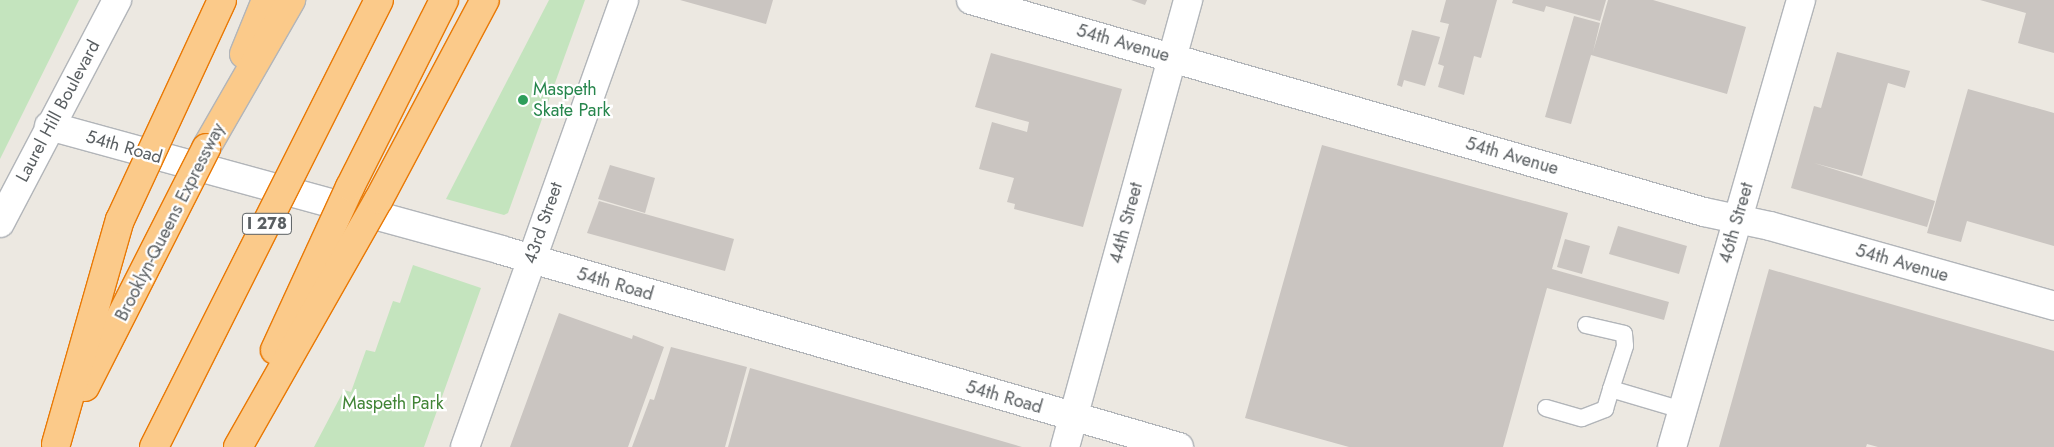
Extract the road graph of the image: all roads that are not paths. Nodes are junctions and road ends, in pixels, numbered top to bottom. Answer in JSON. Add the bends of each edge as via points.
{"nodes":[{"id":1,"x":117,"y":0,"type":"edge"},
{"id":2,"x":222,"y":0,"type":"edge"},
{"id":3,"x":266,"y":0,"type":"edge"},
{"id":4,"x":291,"y":0,"type":"edge"},
{"id":5,"x":379,"y":0,"type":"edge"},
{"id":6,"x":444,"y":0,"type":"edge"},
{"id":7,"x":485,"y":0,"type":"edge"},
{"id":8,"x":624,"y":0,"type":"edge"},
{"id":9,"x":971,"y":0,"type":"edge"},
{"id":10,"x":1188,"y":0,"type":"edge"},
{"id":11,"x":1801,"y":0,"type":"edge"},
{"id":12,"x":1172,"y":57,"type":"junction"},
{"id":13,"x":49,"y":126,"type":"junction"},
{"id":14,"x":206,"y":148,"type":"junction"},
{"id":15,"x":1737,"y":218,"type":"junction"},
{"id":16,"x":0,"y":223,"type":"edge"},
{"id":17,"x":530,"y":258,"type":"junction"},
{"id":18,"x":2054,"y":306,"type":"edge"},
{"id":19,"x":1586,"y":324,"type":"dead end"},
{"id":20,"x":1611,"y":388,"type":"junction"},
{"id":21,"x":1546,"y":408,"type":"dead end"},
{"id":22,"x":1682,"y":410,"type":"junction"},
{"id":23,"x":1074,"y":417,"type":"junction"},
{"id":24,"x":55,"y":445,"type":"edge"},
{"id":25,"x":154,"y":447,"type":"edge"},
{"id":26,"x":231,"y":447,"type":"edge"},
{"id":27,"x":238,"y":447,"type":"edge"},
{"id":28,"x":464,"y":447,"type":"edge"},
{"id":29,"x":1065,"y":447,"type":"edge"},
{"id":30,"x":1179,"y":447,"type":"edge"},
{"id":31,"x":1672,"y":447,"type":"edge"}],
"edges":[{"from":1,"to":13,"type":"street","name":"Laurel Hill Boulevard"},
{"from":2,"to":24,"type":"highway","bridge":true,"via":[[120,220]]},
{"from":3,"to":14,"type":"highway"},
{"from":4,"to":14,"type":"highway","name":"Brooklyn-Queens Expressway"},
{"from":5,"to":25,"type":"highway","number":"I 278","bridge":true},
{"from":6,"to":26,"type":"highway","bridge":true,"via":[[350,187]]},
{"from":7,"to":27,"type":"highway","bridge":true,"via":[[379,199]]},
{"from":8,"to":17,"type":"street","name":"43rd Street"},
{"from":9,"to":12,"type":"street","name":"54th Avenue"},
{"from":10,"to":12,"type":"street","name":"44th Street"},
{"from":11,"to":15,"type":"street","name":"46th Street"},
{"from":12,"to":15,"type":"street","name":"54th Avenue","via":[[1704,212]]},
{"from":12,"to":23,"type":"street","name":"44th Street"},
{"from":13,"to":16,"type":"street","name":"Laurel Hill Boulevard"},
{"from":13,"to":17,"type":"street","name":"54th Road"},
{"from":14,"to":24,"type":"highway","name":"Brooklyn-Queens Expressway","bridge":true},
{"from":15,"to":18,"type":"street","name":"54th Avenue"},
{"from":15,"to":22,"type":"street","name":"46th Street"},
{"from":17,"to":23,"type":"street","name":"54th Road"},
{"from":17,"to":28,"type":"street","name":"43rd Street"},
{"from":19,"to":20,"type":"lane","via":[[1624,334],[1625,346]]},
{"from":20,"to":21,"type":"lane","via":[[1606,409],[1582,418]]},
{"from":20,"to":22,"type":"lane"},
{"from":22,"to":31,"type":"street","name":"46th Street"},
{"from":23,"to":29,"type":"street","name":"44th Street"},
{"from":23,"to":30,"type":"street","name":"54th Road"}]}
